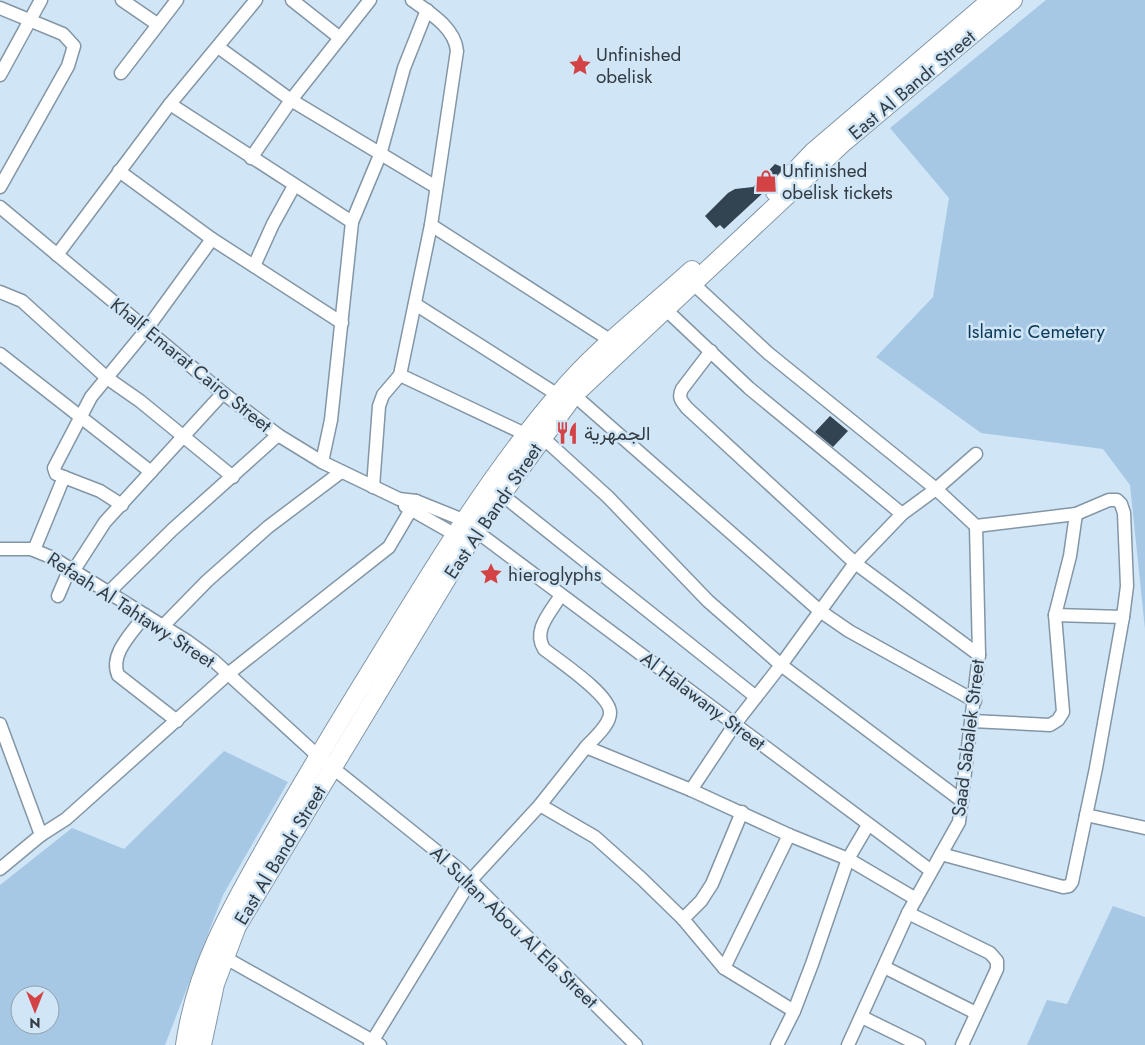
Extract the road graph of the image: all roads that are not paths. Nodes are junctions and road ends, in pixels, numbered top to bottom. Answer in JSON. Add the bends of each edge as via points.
{"nodes":[{"id":1,"x":41,"y":0,"type":"edge"},
{"id":2,"x":122,"y":0,"type":"edge"},
{"id":3,"x":177,"y":0,"type":"edge"},
{"id":4,"x":256,"y":0,"type":"edge"},
{"id":5,"x":292,"y":0,"type":"edge"},
{"id":6,"x":370,"y":0,"type":"edge"},
{"id":7,"x":412,"y":0,"type":"edge"},
{"id":8,"x":991,"y":0,"type":"edge"},
{"id":9,"x":1013,"y":0,"type":"edge"},
{"id":10,"x":0,"y":8,"type":"edge"},
{"id":11,"x":427,"y":10,"type":"junction"},
{"id":12,"x":30,"y":21,"type":"junction"},
{"id":13,"x":157,"y":24,"type":"junction"},
{"id":14,"x":340,"y":38,"type":"junction"},
{"id":15,"x":218,"y":47,"type":"junction"},
{"id":16,"x":0,"y":73,"type":"edge"},
{"id":17,"x":121,"y":73,"type":"dead end"},
{"id":18,"x":291,"y":100,"type":"junction"},
{"id":19,"x":170,"y":104,"type":"junction"},
{"id":20,"x":840,"y":137,"type":"junction"},
{"id":21,"x":380,"y":155,"type":"junction"},
{"id":22,"x":251,"y":158,"type":"junction"},
{"id":23,"x":119,"y":171,"type":"junction"},
{"id":24,"x":294,"y":186,"type":"junction"},
{"id":25,"x":0,"y":187,"type":"edge"},
{"id":26,"x":436,"y":187,"type":"junction"},
{"id":27,"x":0,"y":209,"type":"edge"},
{"id":28,"x":352,"y":222,"type":"junction"},
{"id":29,"x":431,"y":225,"type":"junction"},
{"id":30,"x":212,"y":238,"type":"junction"},
{"id":31,"x":57,"y":255,"type":"junction"},
{"id":32,"x":254,"y":266,"type":"junction"},
{"id":33,"x":690,"y":280,"type":"junction"},
{"id":34,"x":0,"y":292,"type":"edge"},
{"id":35,"x":415,"y":304,"type":"junction"},
{"id":36,"x":662,"y":306,"type":"junction"},
{"id":37,"x":342,"y":323,"type":"junction"},
{"id":38,"x":146,"y":330,"type":"junction"},
{"id":39,"x":617,"y":345,"type":"junction"},
{"id":40,"x":711,"y":351,"type":"junction"},
{"id":41,"x":0,"y":354,"type":"edge"},
{"id":42,"x":400,"y":375,"type":"junction"},
{"id":43,"x":107,"y":378,"type":"junction"},
{"id":44,"x":223,"y":393,"type":"junction"},
{"id":45,"x":566,"y":395,"type":"junction"},
{"id":46,"x":79,"y":418,"type":"junction"},
{"id":47,"x":278,"y":435,"type":"junction"},
{"id":48,"x":182,"y":436,"type":"junction"},
{"id":49,"x":534,"y":436,"type":"junction"},
{"id":50,"x":976,"y":454,"type":"dead end"},
{"id":51,"x":322,"y":462,"type":"junction"},
{"id":52,"x":151,"y":472,"type":"junction"},
{"id":53,"x":341,"y":472,"type":"junction"},
{"id":54,"x":64,"y":476,"type":"junction"},
{"id":55,"x":232,"y":477,"type":"junction"},
{"id":56,"x":373,"y":487,"type":"junction"},
{"id":57,"x":936,"y":489,"type":"junction"},
{"id":58,"x":501,"y":494,"type":"junction"},
{"id":59,"x":122,"y":505,"type":"junction"},
{"id":60,"x":413,"y":506,"type":"junction"},
{"id":61,"x":902,"y":514,"type":"junction"},
{"id":62,"x":1076,"y":514,"type":"junction"},
{"id":63,"x":976,"y":526,"type":"junction"},
{"id":64,"x":468,"y":531,"type":"junction"},
{"id":65,"x":0,"y":549,"type":"edge"},
{"id":66,"x":34,"y":550,"type":"junction"},
{"id":67,"x":855,"y":563,"type":"junction"},
{"id":68,"x":72,"y":569,"type":"junction"},
{"id":69,"x":109,"y":592,"type":"junction"},
{"id":70,"x":561,"y":595,"type":"junction"},
{"id":71,"x":58,"y":596,"type":"dead end"},
{"id":72,"x":820,"y":611,"type":"junction"},
{"id":73,"x":145,"y":615,"type":"junction"},
{"id":74,"x":1055,"y":615,"type":"junction"},
{"id":75,"x":1123,"y":617,"type":"junction"},
{"id":76,"x":163,"y":626,"type":"junction"},
{"id":77,"x":979,"y":654,"type":"junction"},
{"id":78,"x":781,"y":665,"type":"junction"},
{"id":79,"x":228,"y":674,"type":"junction"},
{"id":80,"x":756,"y":697,"type":"junction"},
{"id":81,"x":975,"y":701,"type":"junction"},
{"id":82,"x":972,"y":720,"type":"junction"},
{"id":83,"x":177,"y":721,"type":"junction"},
{"id":84,"x":0,"y":724,"type":"edge"},
{"id":85,"x":734,"y":724,"type":"junction"},
{"id":86,"x":586,"y":747,"type":"junction"},
{"id":87,"x":318,"y":756,"type":"junction"},
{"id":88,"x":332,"y":767,"type":"junction"},
{"id":89,"x":691,"y":790,"type":"junction"},
{"id":90,"x":962,"y":801,"type":"junction"},
{"id":91,"x":540,"y":804,"type":"junction"},
{"id":92,"x":742,"y":812,"type":"junction"},
{"id":93,"x":1086,"y":815,"type":"junction"},
{"id":94,"x":868,"y":825,"type":"junction"},
{"id":95,"x":1145,"y":828,"type":"edge"},
{"id":96,"x":42,"y":835,"type":"junction"},
{"id":97,"x":789,"y":835,"type":"junction"},
{"id":98,"x":941,"y":854,"type":"junction"},
{"id":99,"x":848,"y":859,"type":"junction"},
{"id":100,"x":0,"y":869,"type":"edge"},
{"id":101,"x":930,"y":870,"type":"junction"},
{"id":102,"x":471,"y":880,"type":"junction"},
{"id":103,"x":916,"y":899,"type":"junction"},
{"id":104,"x":908,"y":913,"type":"junction"},
{"id":105,"x":683,"y":919,"type":"junction"},
{"id":106,"x":224,"y":957,"type":"junction"},
{"id":107,"x":884,"y":967,"type":"junction"},
{"id":108,"x":724,"y":968,"type":"junction"},
{"id":109,"x":794,"y":1011,"type":"junction"},
{"id":110,"x":976,"y":1014,"type":"junction"},
{"id":111,"x":862,"y":1017,"type":"junction"},
{"id":112,"x":374,"y":1044,"type":"edge"},
{"id":113,"x":185,"y":1045,"type":"edge"},
{"id":114,"x":202,"y":1045,"type":"edge"},
{"id":115,"x":636,"y":1045,"type":"edge"},
{"id":116,"x":777,"y":1045,"type":"edge"},
{"id":117,"x":848,"y":1045,"type":"edge"},
{"id":118,"x":918,"y":1045,"type":"edge"},
{"id":119,"x":962,"y":1045,"type":"edge"}],
"edges":[{"from":1,"to":12,"type":"street"},
{"from":2,"to":13,"type":"street"},
{"from":3,"to":13,"type":"street"},
{"from":4,"to":15,"type":"street"},
{"from":5,"to":14,"type":"street"},
{"from":6,"to":14,"type":"street"},
{"from":7,"to":11,"type":"street"},
{"from":8,"to":20,"type":"main road","name":"East Al Bandr Street"},
{"from":9,"to":20,"type":"main road","name":"East Al Bandr Street"},
{"from":10,"to":12,"type":"street"},
{"from":11,"to":21,"type":"street","via":[[404,68]]},
{"from":11,"to":26,"type":"street","via":[[450,32],[456,41],[457,51]]},
{"from":12,"to":16,"type":"street"},
{"from":12,"to":25,"type":"street","via":[[63,34],[74,46],[68,66]]},
{"from":13,"to":17,"type":"street"},
{"from":14,"to":18,"type":"street"},
{"from":15,"to":18,"type":"street"},
{"from":15,"to":19,"type":"street"},
{"from":18,"to":21,"type":"street"},
{"from":18,"to":22,"type":"street"},
{"from":19,"to":22,"type":"street"},
{"from":19,"to":23,"type":"street"},
{"from":20,"to":33,"type":"main road","name":"East Al Bandr Street"},
{"from":21,"to":26,"type":"street"},
{"from":21,"to":28,"type":"street"},
{"from":22,"to":24,"type":"street"},
{"from":23,"to":30,"type":"street"},
{"from":23,"to":31,"type":"street"},
{"from":24,"to":28,"type":"street"},
{"from":24,"to":32,"type":"street"},
{"from":26,"to":29,"type":"street"},
{"from":27,"to":31,"type":"street","name":"Khalf Emarat Cairo Street"},
{"from":28,"to":37,"type":"street"},
{"from":29,"to":35,"type":"street"},
{"from":29,"to":39,"type":"street"},
{"from":30,"to":32,"type":"street"},
{"from":30,"to":38,"type":"street"},
{"from":31,"to":38,"type":"street","name":"Khalf Emarat Cairo Street"},
{"from":32,"to":37,"type":"street"},
{"from":33,"to":36,"type":"main road","name":"East Al Bandr Street"},
{"from":33,"to":57,"type":"street","via":[[768,353]]},
{"from":34,"to":43,"type":"street","via":[[22,300]]},
{"from":35,"to":42,"type":"street"},
{"from":35,"to":45,"type":"street"},
{"from":36,"to":39,"type":"main road","name":"East Al Bandr Street"},
{"from":36,"to":40,"type":"street"},
{"from":37,"to":51,"type":"street","via":[[331,420]]},
{"from":38,"to":43,"type":"street"},
{"from":38,"to":44,"type":"street","name":"Khalf Emarat Cairo Street"},
{"from":39,"to":45,"type":"main road","name":"East Al Bandr Street"},
{"from":40,"to":61,"type":"street","via":[[749,388]]},
{"from":40,"to":67,"type":"street","via":[[686,382],[679,395],[681,401]]},
{"from":41,"to":46,"type":"street"},
{"from":42,"to":49,"type":"street"},
{"from":42,"to":56,"type":"street","via":[[383,395],[380,406]]},
{"from":43,"to":46,"type":"street"},
{"from":43,"to":48,"type":"street"},
{"from":44,"to":47,"type":"street","name":"Khalf Emarat Cairo Street"},
{"from":44,"to":48,"type":"street"},
{"from":45,"to":49,"type":"main road","name":"East Al Bandr Street"},
{"from":45,"to":72,"type":"street"},
{"from":46,"to":52,"type":"street"},
{"from":46,"to":54,"type":"street","via":[[54,468],[56,474]]},
{"from":47,"to":51,"type":"street","name":"Khalf Emarat Cairo Street"},
{"from":47,"to":55,"type":"street"},
{"from":48,"to":52,"type":"street"},
{"from":48,"to":55,"type":"street"},
{"from":49,"to":58,"type":"main road","name":"East Al Bandr Street"},
{"from":49,"to":64,"type":"main road","name":"East Al Bandr Street"},
{"from":49,"to":78,"type":"street","via":[[608,497],[708,601]]},
{"from":50,"to":57,"type":"street"},
{"from":51,"to":53,"type":"street","name":"Khalf Emarat Cairo Street"},
{"from":52,"to":59,"type":"street"},
{"from":53,"to":56,"type":"street","name":"Khalf Emarat Cairo Street"},
{"from":53,"to":76,"type":"street","via":[[268,527],[207,581]]},
{"from":54,"to":59,"type":"street","via":[[100,491]]},
{"from":54,"to":66,"type":"street"},
{"from":55,"to":69,"type":"street"},
{"from":56,"to":60,"type":"street","name":"Khalf Emarat Cairo Street"},
{"from":57,"to":61,"type":"street"},
{"from":57,"to":63,"type":"street"},
{"from":58,"to":64,"type":"main road","name":"East Al Bandr Street"},
{"from":58,"to":80,"type":"street"},
{"from":59,"to":68,"type":"street","via":[[105,522]]},
{"from":60,"to":64,"type":"street","name":"Khalf Emarat Cairo Street"},
{"from":60,"to":79,"type":"street","via":[[389,547]]},
{"from":61,"to":67,"type":"street"},
{"from":62,"to":63,"type":"street"},
{"from":62,"to":74,"type":"street","via":[[1070,556]]},
{"from":62,"to":75,"type":"street","via":[[1109,500],[1117,500],[1121,504],[1126,577]]},
{"from":63,"to":77,"type":"street","name":"Saad Sabalek Street"},
{"from":64,"to":70,"type":"street","name":"Al Halawany Street"},
{"from":64,"to":87,"type":"main road","name":"East Al Bandr Street"},
{"from":64,"to":88,"type":"main road","name":"East Al Bandr Street"},
{"from":65,"to":66,"type":"street","name":"Refaah Al Tahtawy Street"},
{"from":66,"to":68,"type":"street","name":"Refaah Al Tahtawy Street"},
{"from":67,"to":72,"type":"street"},
{"from":67,"to":77,"type":"street"},
{"from":68,"to":69,"type":"street","name":"Refaah Al Tahtawy Street"},
{"from":68,"to":71,"type":"street"},
{"from":69,"to":73,"type":"street","name":"Refaah Al Tahtawy Street"},
{"from":70,"to":85,"type":"street","name":"Al Halawany Street"},
{"from":70,"to":86,"type":"street","via":[[539,631],[539,641],[544,649],[605,699],[611,712]]},
{"from":72,"to":78,"type":"street"},
{"from":72,"to":81,"type":"street","via":[[849,631]]},
{"from":73,"to":76,"type":"street","name":"Refaah Al Tahtawy Street"},
{"from":73,"to":83,"type":"street","via":[[117,656],[114,666],[118,675]]},
{"from":74,"to":75,"type":"street"},
{"from":74,"to":82,"type":"street","via":[[1063,712],[1058,720],[1050,725]]},
{"from":75,"to":93,"type":"street"},
{"from":76,"to":79,"type":"street","name":"Refaah Al Tahtawy Street"},
{"from":77,"to":81,"type":"street","name":"Saad Sabalek Street"},
{"from":78,"to":80,"type":"street"},
{"from":78,"to":90,"type":"street"},
{"from":79,"to":83,"type":"street"},
{"from":79,"to":87,"type":"street","name":"Refaah Al Tahtawy Street"},
{"from":80,"to":85,"type":"street"},
{"from":81,"to":82,"type":"street","name":"Saad Sabalek Street"},
{"from":82,"to":90,"type":"street","name":"Saad Sabalek Street"},
{"from":83,"to":96,"type":"street","via":[[66,819]]},
{"from":84,"to":96,"type":"street"},
{"from":85,"to":89,"type":"street"},
{"from":85,"to":94,"type":"street","name":"Al Halawany Street"},
{"from":86,"to":89,"type":"street"},
{"from":86,"to":91,"type":"street"},
{"from":87,"to":88,"type":"street","name":"Al Sultan Abou Al Ela Street"},
{"from":87,"to":113,"type":"main road","name":"East Al Bandr Street","via":[[224,920],[200,979]]},
{"from":88,"to":102,"type":"street","name":"Al Sultan Abou Al Ela Street"},
{"from":88,"to":106,"type":"main road","name":"East Al Bandr Street","via":[[237,926]]},
{"from":89,"to":92,"type":"street"},
{"from":90,"to":98,"type":"street","name":"Saad Sabalek Street","via":[[959,822]]},
{"from":91,"to":102,"type":"street"},
{"from":91,"to":105,"type":"street","via":[[595,837]]},
{"from":92,"to":97,"type":"street"},
{"from":92,"to":105,"type":"street","via":[[712,884]]},
{"from":93,"to":95,"type":"street"},
{"from":93,"to":98,"type":"street","via":[[1076,869],[1069,886]]},
{"from":94,"to":99,"type":"street"},
{"from":94,"to":101,"type":"street","name":"Al Halawany Street"},
{"from":96,"to":100,"type":"street"},
{"from":97,"to":99,"type":"street"},
{"from":97,"to":108,"type":"street"},
{"from":98,"to":101,"type":"street","name":"Saad Sabalek Street"},
{"from":99,"to":103,"type":"street"},
{"from":99,"to":109,"type":"street"},
{"from":101,"to":103,"type":"street","name":"Saad Sabalek Street"},
{"from":102,"to":112,"type":"street"},
{"from":102,"to":115,"type":"street","name":"Al Sultan Abou Al Ela Street"},
{"from":103,"to":104,"type":"street","name":"Saad Sabalek Street"},
{"from":104,"to":107,"type":"street","name":"Saad Sabalek Street"},
{"from":104,"to":110,"type":"street","via":[[996,958],[997,969]]},
{"from":105,"to":108,"type":"street"},
{"from":106,"to":112,"type":"street"},
{"from":106,"to":114,"type":"main road","name":"East Al Bandr Street"},
{"from":107,"to":110,"type":"street"},
{"from":107,"to":111,"type":"street","name":"Saad Sabalek Street"},
{"from":108,"to":109,"type":"street"},
{"from":109,"to":116,"type":"street"},
{"from":110,"to":119,"type":"street"},
{"from":111,"to":117,"type":"street","name":"Saad Sabalek Street"},
{"from":111,"to":118,"type":"street"}]}
